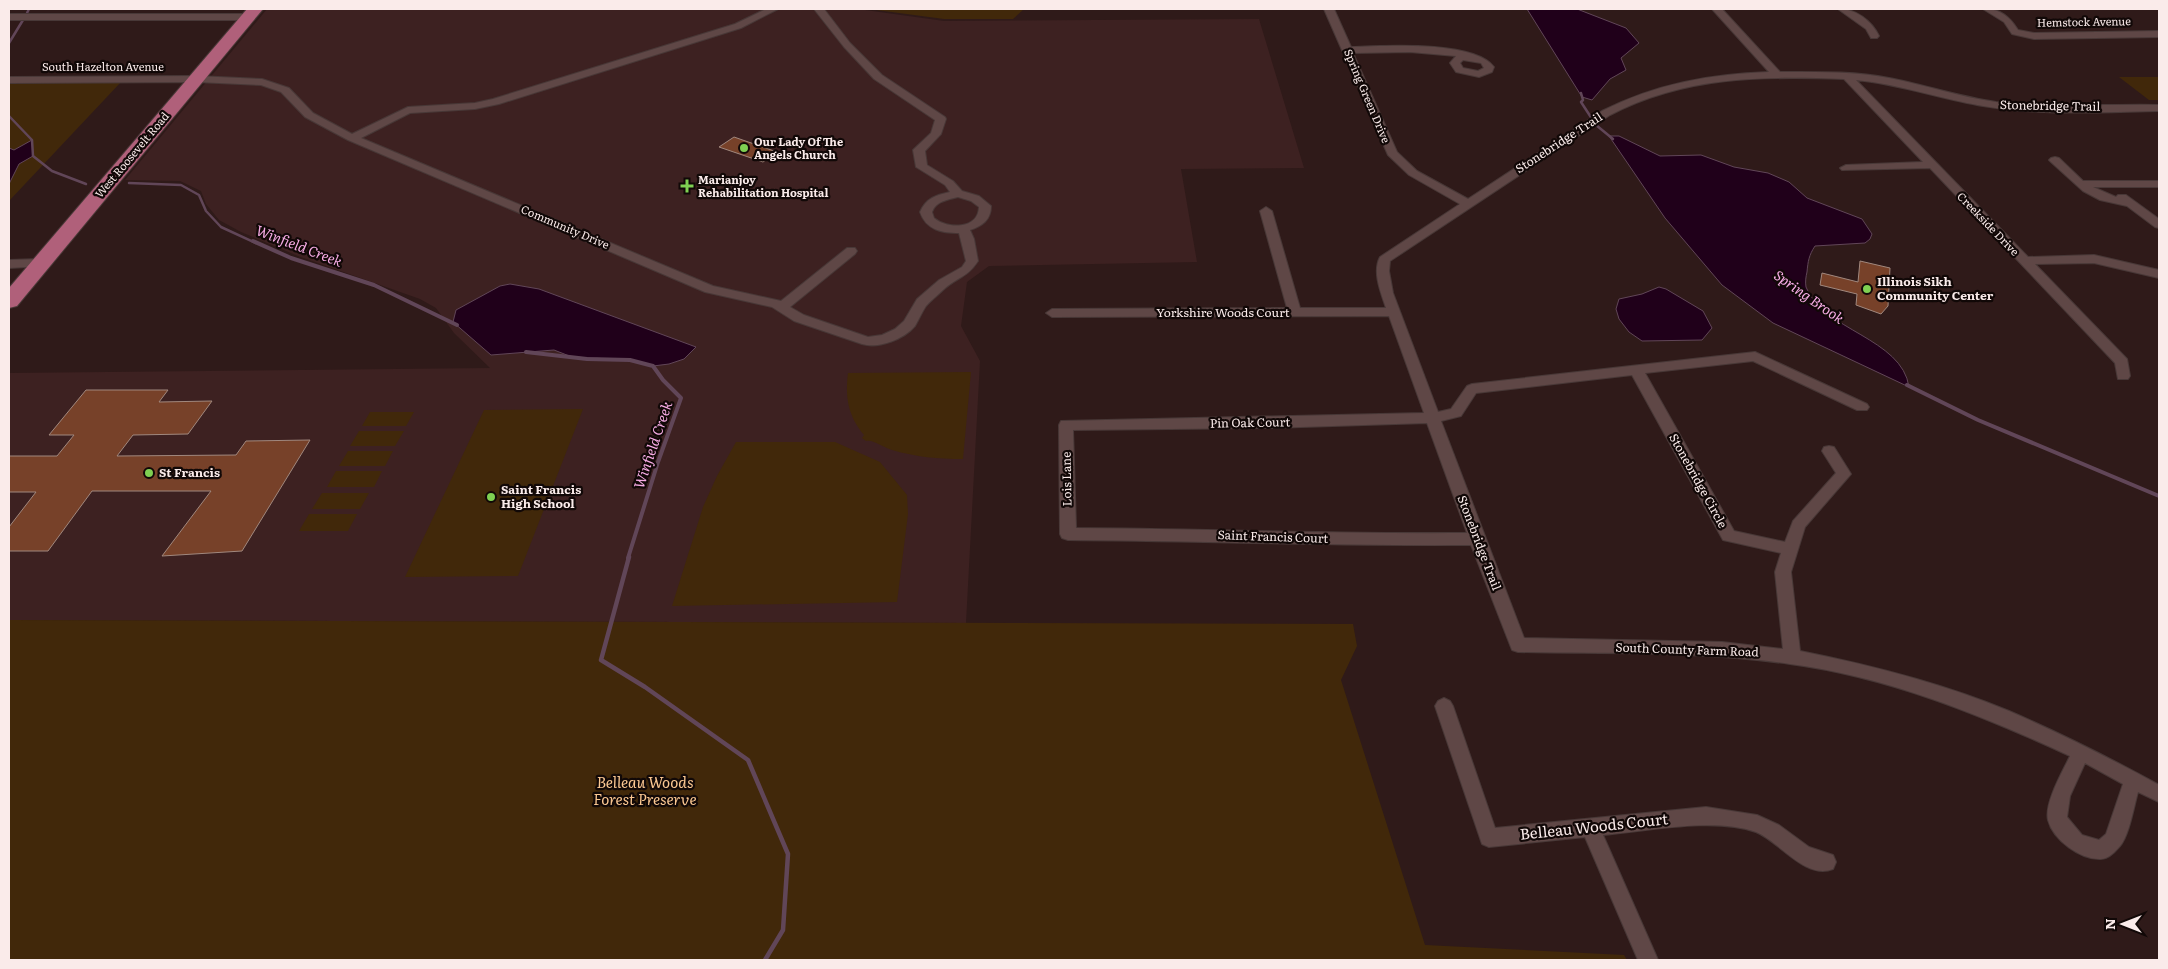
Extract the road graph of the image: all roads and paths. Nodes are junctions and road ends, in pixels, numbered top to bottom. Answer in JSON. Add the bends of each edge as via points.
{"nodes":[{"id":1,"x":773,"y":9,"type":"edge"},
{"id":2,"x":818,"y":9,"type":"edge"},
{"id":3,"x":1329,"y":9,"type":"edge"},
{"id":4,"x":1717,"y":9,"type":"edge"},
{"id":5,"x":1843,"y":9,"type":"edge"},
{"id":6,"x":1988,"y":9,"type":"edge"},
{"id":7,"x":251,"y":13,"type":"edge"},
{"id":8,"x":9,"y":17,"type":"edge"},
{"id":9,"x":2159,"y":34,"type":"edge"},
{"id":10,"x":1874,"y":36,"type":"dead end"},
{"id":11,"x":1347,"y":50,"type":"junction"},
{"id":12,"x":1472,"y":57,"type":"dead end"},
{"id":13,"x":1777,"y":75,"type":"junction"},
{"id":14,"x":1846,"y":75,"type":"junction"},
{"id":15,"x":196,"y":79,"type":"junction"},
{"id":16,"x":9,"y":80,"type":"edge"},
{"id":17,"x":2159,"y":108,"type":"edge"},
{"id":18,"x":352,"y":138,"type":"junction"},
{"id":19,"x":2055,"y":160,"type":"dead end"},
{"id":20,"x":1932,"y":165,"type":"junction"},
{"id":21,"x":1846,"y":168,"type":"dead end"},
{"id":22,"x":2080,"y":184,"type":"junction"},
{"id":23,"x":2107,"y":184,"type":"junction"},
{"id":24,"x":2159,"y":184,"type":"edge"},
{"id":25,"x":958,"y":194,"type":"junction"},
{"id":26,"x":2128,"y":203,"type":"junction"},
{"id":27,"x":1468,"y":204,"type":"junction"},
{"id":28,"x":1266,"y":212,"type":"dead end"},
{"id":29,"x":2159,"y":224,"type":"edge"},
{"id":30,"x":963,"y":228,"type":"junction"},
{"id":31,"x":851,"y":251,"type":"dead end"},
{"id":32,"x":2023,"y":261,"type":"junction"},
{"id":33,"x":40,"y":263,"type":"junction"},
{"id":34,"x":9,"y":264,"type":"edge"},
{"id":35,"x":2159,"y":274,"type":"edge"},
{"id":36,"x":9,"y":301,"type":"edge"},
{"id":37,"x":782,"y":308,"type":"junction"},
{"id":38,"x":1394,"y":312,"type":"junction"},
{"id":39,"x":1052,"y":313,"type":"dead end"},
{"id":40,"x":1295,"y":313,"type":"junction"},
{"id":41,"x":1636,"y":370,"type":"junction"},
{"id":42,"x":2123,"y":376,"type":"dead end"},
{"id":43,"x":1862,"y":407,"type":"dead end"},
{"id":44,"x":1433,"y":418,"type":"junction"},
{"id":45,"x":1066,"y":425,"type":"joint"},
{"id":46,"x":1829,"y":451,"type":"dead end"},
{"id":47,"x":1068,"y":534,"type":"joint"},
{"id":48,"x":1477,"y":539,"type":"junction"},
{"id":49,"x":1790,"y":550,"type":"junction"},
{"id":50,"x":1518,"y":645,"type":"joint"},
{"id":51,"x":1792,"y":657,"type":"junction"},
{"id":52,"x":1444,"y":706,"type":"dead end"},
{"id":53,"x":2081,"y":752,"type":"junction"},
{"id":54,"x":2132,"y":780,"type":"junction"},
{"id":55,"x":2159,"y":794,"type":"edge"},
{"id":56,"x":1590,"y":827,"type":"junction"},
{"id":57,"x":1826,"y":862,"type":"dead end"},
{"id":58,"x":1648,"y":960,"type":"edge"}],
"edges":[{"from":1,"to":18,"type":"street","via":[[738,26],[495,102],[408,110]]},
{"from":2,"to":25,"type":"street","via":[[846,45],[878,77],[941,119],[936,134],[919,150],[919,157],[922,167],[949,183]]},
{"from":3,"to":11,"type":"street","name":"Spring Green Drive"},
{"from":4,"to":13,"type":"street"},
{"from":5,"to":10,"type":"street","via":[[1870,27]]},
{"from":6,"to":9,"type":"street","name":"Hemstock Avenue","via":[[2007,20],[2016,32],[2034,36]]},
{"from":7,"to":8,"type":"street"},
{"from":7,"to":15,"type":"main road","name":"West Roosevelt Road"},
{"from":11,"to":12,"type":"street","via":[[1426,48]]},
{"from":11,"to":27,"type":"street","name":"Spring Green Drive","via":[[1392,153],[1413,173]]},
{"from":13,"to":14,"type":"street","name":"Stonebridge Trail"},
{"from":13,"to":27,"type":"street","name":"Stonebridge Trail","via":[[1726,77],[1678,84],[1636,97],[1606,113]]},
{"from":14,"to":17,"type":"street","name":"Stonebridge Trail","via":[[2011,107]]},
{"from":14,"to":20,"type":"street","name":"Creekside Drive"},
{"from":15,"to":16,"type":"street","name":"South Hazelton Avenue"},
{"from":15,"to":18,"type":"street","name":"Community Drive","via":[[262,82],[285,90],[309,115]]},
{"from":15,"to":33,"type":"main road","name":"West Roosevelt Road"},
{"from":18,"to":37,"type":"street","name":"Community Drive","via":[[709,289]]},
{"from":19,"to":22,"type":"street"},
{"from":20,"to":21,"type":"street"},
{"from":20,"to":32,"type":"street","name":"Creekside Drive"},
{"from":22,"to":23,"type":"street"},
{"from":22,"to":26,"type":"street","via":[[2098,197]]},
{"from":23,"to":24,"type":"street"},
{"from":23,"to":26,"type":"street"},
{"from":25,"to":30,"type":"street","via":[[975,198],[986,212],[979,222]]},
{"from":25,"to":30,"type":"street","via":[[938,198],[926,208],[925,214],[934,225],[942,228]]},
{"from":26,"to":29,"type":"street"},
{"from":27,"to":38,"type":"street","name":"Stonebridge Trail","via":[[1384,260],[1384,284]]},
{"from":28,"to":40,"type":"street"},
{"from":30,"to":37,"type":"street","name":"Community Drive","via":[[972,261],[966,270],[943,283],[922,302],[909,324],[900,332],[884,339],[867,341],[799,318]]},
{"from":31,"to":37,"type":"street"},
{"from":32,"to":35,"type":"street","via":[[2094,259]]},
{"from":32,"to":42,"type":"street","name":"Creekside Drive","via":[[2122,362]]},
{"from":33,"to":34,"type":"street"},
{"from":33,"to":36,"type":"main road","name":"West Roosevelt Road"},
{"from":38,"to":40,"type":"street","name":"Yorkshire Woods Court"},
{"from":38,"to":44,"type":"street","name":"Stonebridge Trail"},
{"from":39,"to":40,"type":"street","name":"Yorkshire Woods Court"},
{"from":41,"to":43,"type":"street","via":[[1755,356]]},
{"from":41,"to":44,"type":"street","via":[[1472,389],[1456,413]]},
{"from":41,"to":49,"type":"street","name":"Stonebridge Circle","via":[[1729,536]]},
{"from":44,"to":45,"type":"street","name":"Pin Oak Court"},
{"from":44,"to":48,"type":"street","name":"Stonebridge Trail"},
{"from":45,"to":47,"type":"street","name":"Lois Lane"},
{"from":46,"to":49,"type":"street","via":[[1844,474],[1798,525]]},
{"from":47,"to":48,"type":"street","name":"Saint Francis Court"},
{"from":48,"to":50,"type":"street","name":"Stonebridge Trail"},
{"from":49,"to":51,"type":"street","via":[[1783,572]]},
{"from":50,"to":51,"type":"street","name":"South County Farm Road","via":[[1722,649]]},
{"from":51,"to":53,"type":"street","name":"South County Farm Road","via":[[1881,676],[1937,693],[2000,716]]},
{"from":52,"to":56,"type":"street","name":"Belleau Woods Court","via":[[1489,838]]},
{"from":53,"to":54,"type":"street","name":"South County Farm Road"},
{"from":53,"to":54,"type":"street","via":[[2061,796],[2057,819],[2068,835],[2085,848],[2102,850],[2114,839]]},
{"from":54,"to":55,"type":"street","name":"South County Farm Road"},
{"from":56,"to":57,"type":"street","name":"Belleau Woods Court","via":[[1683,817],[1725,818],[1771,830],[1797,852]]},
{"from":56,"to":58,"type":"street"}]}
